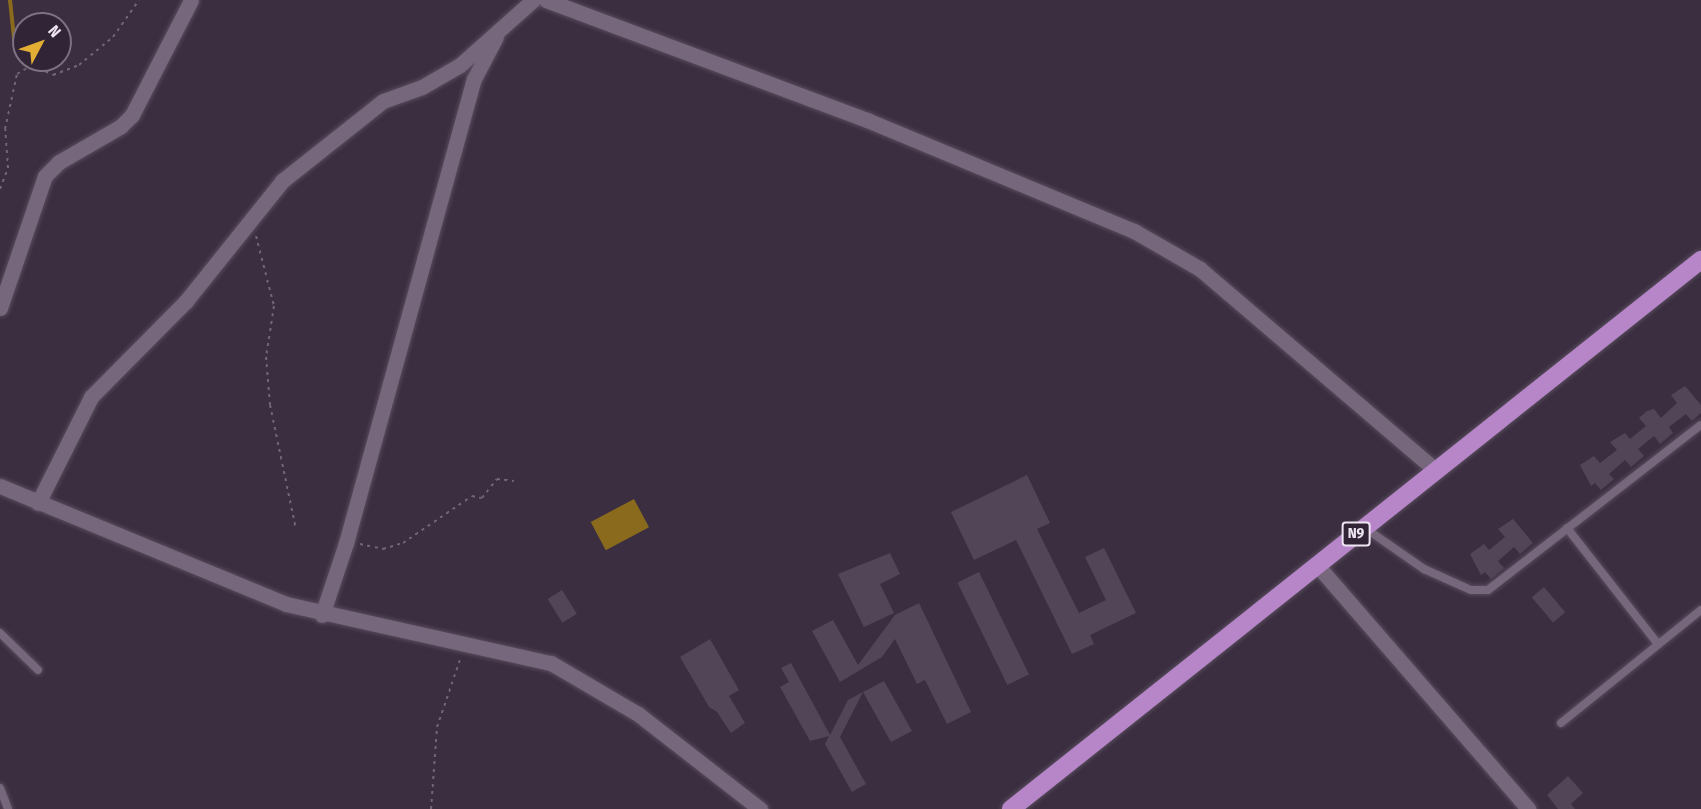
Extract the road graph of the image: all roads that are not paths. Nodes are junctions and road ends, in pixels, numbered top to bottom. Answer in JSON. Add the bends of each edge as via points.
{"nodes":[{"id":1,"x":191,"y":0,"type":"edge"},
{"id":2,"x":533,"y":0,"type":"edge"},
{"id":3,"x":546,"y":0,"type":"edge"},
{"id":4,"x":500,"y":28,"type":"junction"},
{"id":5,"x":1701,"y":260,"type":"edge"},
{"id":6,"x":0,"y":308,"type":"edge"},
{"id":7,"x":1701,"y":425,"type":"edge"},
{"id":8,"x":1435,"y":470,"type":"junction"},
{"id":9,"x":0,"y":486,"type":"edge"},
{"id":10,"x":38,"y":503,"type":"junction"},
{"id":11,"x":1364,"y":527,"type":"junction"},
{"id":12,"x":1568,"y":528,"type":"junction"},
{"id":13,"x":1317,"y":565,"type":"junction"},
{"id":14,"x":1701,"y":610,"type":"edge"},
{"id":15,"x":322,"y":615,"type":"junction"},
{"id":16,"x":0,"y":633,"type":"edge"},
{"id":17,"x":1658,"y":644,"type":"junction"},
{"id":18,"x":38,"y":670,"type":"dead end"},
{"id":19,"x":1561,"y":723,"type":"dead end"},
{"id":20,"x":0,"y":788,"type":"edge"},
{"id":21,"x":1017,"y":807,"type":"edge"},
{"id":22,"x":8,"y":809,"type":"edge"},
{"id":23,"x":760,"y":809,"type":"edge"},
{"id":24,"x":1528,"y":809,"type":"edge"}],
"edges":[{"from":1,"to":6,"type":"street","via":[[132,115],[121,126],[59,162],[45,176]]},
{"from":2,"to":4,"type":"street"},
{"from":3,"to":8,"type":"street","via":[[867,120],[1134,231],[1200,269]]},
{"from":4,"to":10,"type":"street","via":[[436,81],[374,107],[297,167],[186,301],[91,397]]},
{"from":4,"to":15,"type":"street","via":[[474,79],[346,543]]},
{"from":5,"to":8,"type":"highway","number":"N9"},
{"from":7,"to":12,"type":"lane"},
{"from":8,"to":11,"type":"highway","number":"N9"},
{"from":9,"to":10,"type":"street"},
{"from":10,"to":15,"type":"street"},
{"from":11,"to":12,"type":"lane","via":[[1424,569],[1471,590],[1488,590]]},
{"from":11,"to":13,"type":"highway","number":"N9"},
{"from":12,"to":17,"type":"lane"},
{"from":13,"to":21,"type":"highway","number":"N9"},
{"from":13,"to":24,"type":"street"},
{"from":14,"to":17,"type":"lane"},
{"from":15,"to":23,"type":"street","via":[[551,663],[638,714]]},
{"from":16,"to":18,"type":"lane"},
{"from":17,"to":19,"type":"lane"},
{"from":20,"to":22,"type":"lane"}]}
